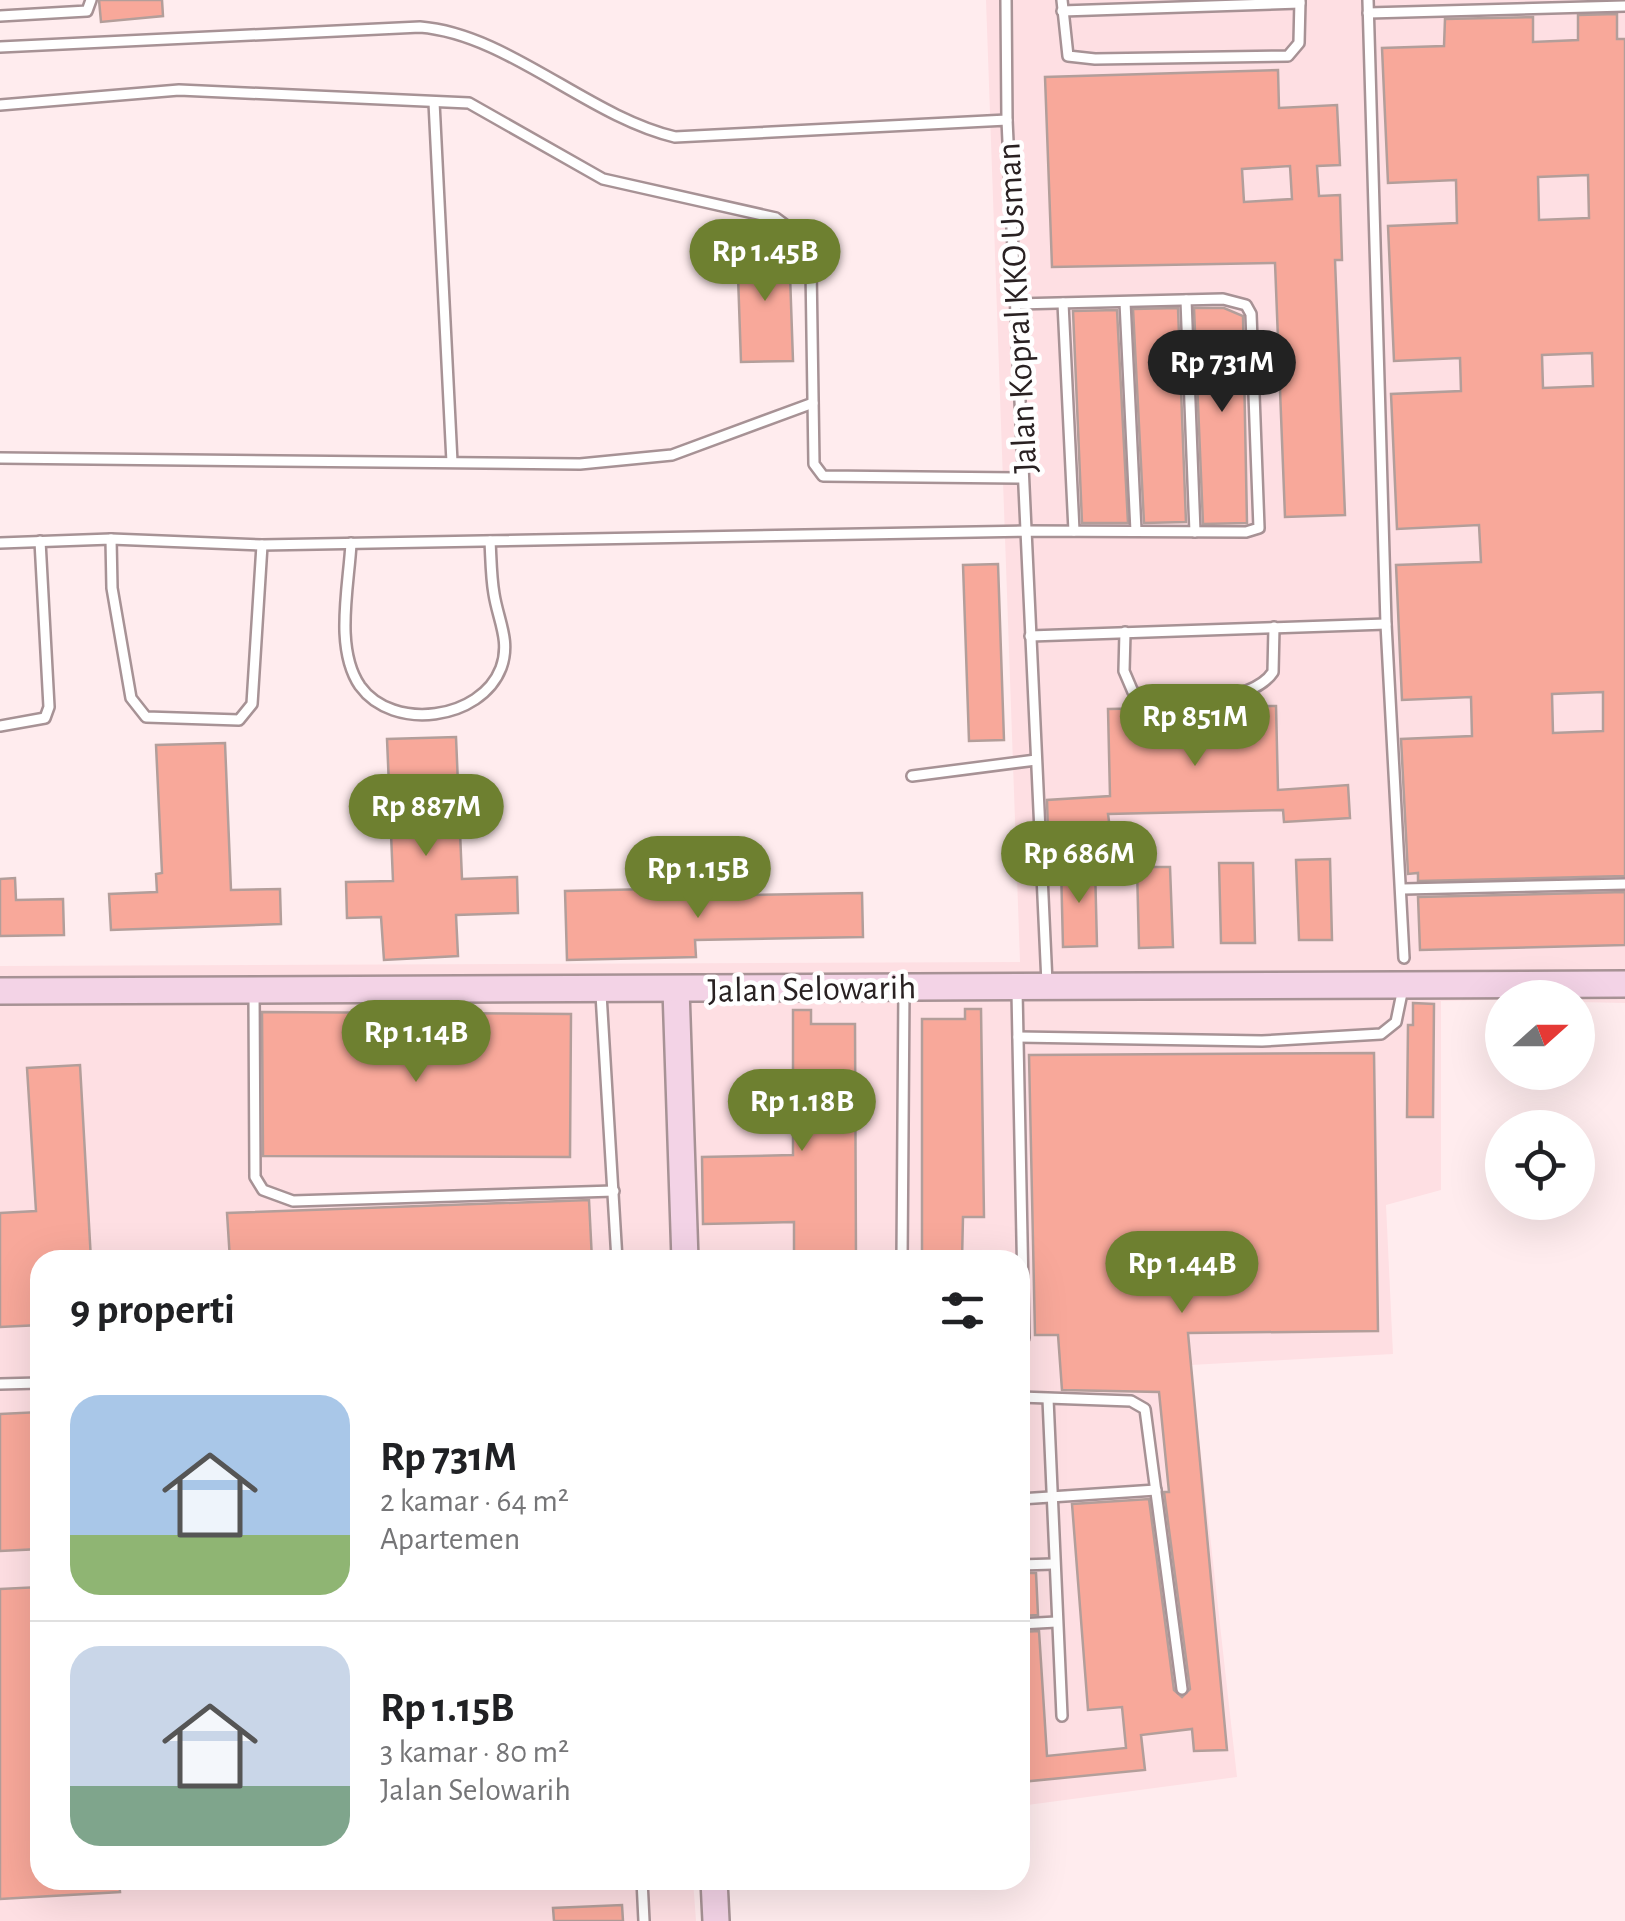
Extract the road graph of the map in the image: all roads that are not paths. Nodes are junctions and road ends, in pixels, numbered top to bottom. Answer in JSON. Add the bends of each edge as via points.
{"nodes":[{"id":1,"x":92,"y":0,"type":"edge"},
{"id":2,"x":1006,"y":0,"type":"edge"},
{"id":3,"x":1368,"y":0,"type":"edge"},
{"id":4,"x":1300,"y":1,"type":"edge"},
{"id":5,"x":1062,"y":6,"type":"edge"},
{"id":6,"x":1625,"y":6,"type":"edge"},
{"id":7,"x":1368,"y":12,"type":"junction"},
{"id":8,"x":0,"y":16,"type":"edge"},
{"id":9,"x":0,"y":47,"type":"edge"},
{"id":10,"x":434,"y":102,"type":"junction"},
{"id":11,"x":0,"y":105,"type":"edge"},
{"id":12,"x":1007,"y":120,"type":"junction"},
{"id":13,"x":1186,"y":300,"type":"junction"},
{"id":14,"x":1125,"y":302,"type":"junction"},
{"id":15,"x":1063,"y":303,"type":"junction"},
{"id":16,"x":1016,"y":304,"type":"junction"},
{"id":17,"x":813,"y":403,"type":"junction"},
{"id":18,"x":0,"y":458,"type":"edge"},
{"id":19,"x":452,"y":462,"type":"junction"},
{"id":20,"x":1024,"y":478,"type":"junction"},
{"id":21,"x":1025,"y":531,"type":"junction"},
{"id":22,"x":1074,"y":531,"type":"junction"},
{"id":23,"x":1136,"y":531,"type":"junction"},
{"id":24,"x":1195,"y":532,"type":"junction"},
{"id":25,"x":112,"y":539,"type":"junction"},
{"id":26,"x":490,"y":541,"type":"junction"},
{"id":27,"x":0,"y":542,"type":"edge"},
{"id":28,"x":40,"y":542,"type":"junction"},
{"id":29,"x":351,"y":543,"type":"junction"},
{"id":30,"x":262,"y":545,"type":"junction"},
{"id":31,"x":1386,"y":624,"type":"junction"},
{"id":32,"x":1274,"y":628,"type":"junction"},
{"id":33,"x":1125,"y":632,"type":"junction"},
{"id":34,"x":1030,"y":636,"type":"junction"},
{"id":35,"x":0,"y":726,"type":"edge"},
{"id":36,"x":1036,"y":760,"type":"junction"},
{"id":37,"x":912,"y":776,"type":"dead end"},
{"id":38,"x":1625,"y":884,"type":"edge"},
{"id":39,"x":1403,"y":889,"type":"junction"},
{"id":40,"x":1404,"y":958,"type":"dead end"},
{"id":41,"x":1625,"y":984,"type":"edge"},
{"id":42,"x":904,"y":986,"type":"junction"},
{"id":43,"x":1404,"y":987,"type":"junction"},
{"id":44,"x":1016,"y":988,"type":"junction"},
{"id":45,"x":1047,"y":988,"type":"junction"},
{"id":46,"x":676,"y":989,"type":"junction"},
{"id":47,"x":0,"y":991,"type":"edge"},
{"id":48,"x":600,"y":991,"type":"junction"},
{"id":49,"x":254,"y":992,"type":"junction"},
{"id":50,"x":1018,"y":1037,"type":"junction"},
{"id":51,"x":614,"y":1192,"type":"junction"},
{"id":52,"x":617,"y":1250,"type":"edge"},
{"id":53,"x":685,"y":1250,"type":"edge"},
{"id":54,"x":902,"y":1250,"type":"edge"},
{"id":55,"x":1022,"y":1250,"type":"edge"},
{"id":56,"x":30,"y":1383,"type":"edge"},
{"id":57,"x":0,"y":1384,"type":"edge"},
{"id":58,"x":1030,"y":1398,"type":"edge"},
{"id":59,"x":1048,"y":1399,"type":"junction"},
{"id":60,"x":1156,"y":1490,"type":"junction"},
{"id":61,"x":1051,"y":1497,"type":"junction"},
{"id":62,"x":1030,"y":1498,"type":"edge"},
{"id":63,"x":1052,"y":1564,"type":"junction"},
{"id":64,"x":1030,"y":1565,"type":"edge"},
{"id":65,"x":1056,"y":1622,"type":"junction"},
{"id":66,"x":1030,"y":1623,"type":"edge"},
{"id":67,"x":1182,"y":1689,"type":"dead end"},
{"id":68,"x":1062,"y":1716,"type":"dead end"},
{"id":69,"x":642,"y":1890,"type":"edge"},
{"id":70,"x":714,"y":1890,"type":"edge"},
{"id":71,"x":644,"y":1921,"type":"edge"},
{"id":72,"x":716,"y":1921,"type":"edge"}],
"edges":[{"from":1,"to":8,"type":"lane","via":[[87,11]]},
{"from":2,"to":12,"type":"lane"},
{"from":3,"to":7,"type":"lane"},
{"from":4,"to":5,"type":"lane"},
{"from":4,"to":5,"type":"lane","via":[[1299,42],[1288,56],[1276,58],[1072,58],[1065,49]]},
{"from":6,"to":7,"type":"lane"},
{"from":7,"to":31,"type":"lane"},
{"from":9,"to":12,"type":"lane","name":"Jalan Kopral KKO Usman","via":[[420,27],[480,41],[675,137]]},
{"from":10,"to":11,"type":"lane","via":[[179,90]]},
{"from":10,"to":17,"type":"lane","via":[[470,104],[603,179],[776,218],[803,238],[811,266]]},
{"from":10,"to":19,"type":"lane"},
{"from":12,"to":16,"type":"lane","name":"Jalan Kopral KKO Usman"},
{"from":13,"to":14,"type":"lane"},
{"from":13,"to":24,"type":"lane"},
{"from":13,"to":24,"type":"lane","via":[[1240,300],[1251,314],[1260,500],[1258,528]]},
{"from":14,"to":15,"type":"lane"},
{"from":14,"to":23,"type":"lane"},
{"from":15,"to":16,"type":"lane"},
{"from":15,"to":22,"type":"lane"},
{"from":16,"to":20,"type":"lane","name":"Jalan Kopral KKO Usman"},
{"from":17,"to":19,"type":"lane","via":[[672,455],[580,464]]},
{"from":17,"to":20,"type":"lane","via":[[814,464],[822,476]]},
{"from":18,"to":19,"type":"lane"},
{"from":20,"to":21,"type":"lane","name":"Jalan Kopral KKO Usman"},
{"from":21,"to":22,"type":"lane"},
{"from":21,"to":26,"type":"lane"},
{"from":21,"to":34,"type":"lane","name":"Jalan Kopral KKO Usman"},
{"from":22,"to":23,"type":"lane"},
{"from":23,"to":24,"type":"lane"},
{"from":25,"to":28,"type":"lane"},
{"from":25,"to":30,"type":"lane"},
{"from":25,"to":30,"type":"lane","via":[[112,588],[131,698],[146,716],[218,723],[239,720],[252,704]]},
{"from":26,"to":29,"type":"lane"},
{"from":26,"to":29,"type":"lane","via":[[506,641],[501,667],[475,701],[414,715],[386,708],[360,686],[348,654]]},
{"from":27,"to":28,"type":"lane"},
{"from":28,"to":35,"type":"lane","via":[[48,706],[45,718],[33,723]]},
{"from":29,"to":30,"type":"lane"},
{"from":31,"to":32,"type":"lane"},
{"from":31,"to":39,"type":"lane"},
{"from":32,"to":33,"type":"lane"},
{"from":32,"to":33,"type":"lane","via":[[1273,672],[1255,691],[1232,698],[1133,692],[1124,672]]},
{"from":33,"to":34,"type":"lane"},
{"from":34,"to":36,"type":"lane","name":"Jalan Kopral KKO Usman"},
{"from":36,"to":37,"type":"lane"},
{"from":36,"to":45,"type":"lane","name":"Jalan Kopral KKO Usman"},
{"from":38,"to":39,"type":"lane"},
{"from":39,"to":40,"type":"lane"},
{"from":41,"to":43,"type":"main road","name":"Jalan Selowarih"},
{"from":42,"to":44,"type":"main road","name":"Jalan Selowarih"},
{"from":42,"to":46,"type":"main road","name":"Jalan Selowarih"},
{"from":42,"to":54,"type":"lane"},
{"from":43,"to":45,"type":"main road","name":"Jalan Selowarih"},
{"from":43,"to":50,"type":"lane","via":[[1396,1022],[1381,1034],[1262,1041]]},
{"from":44,"to":45,"type":"main road","name":"Jalan Selowarih"},
{"from":44,"to":50,"type":"lane"},
{"from":46,"to":48,"type":"main road","name":"Jalan Selowarih"},
{"from":46,"to":53,"type":"main road"},
{"from":47,"to":49,"type":"main road","name":"Jalan Selowarih"},
{"from":48,"to":49,"type":"main road","name":"Jalan Selowarih"},
{"from":48,"to":51,"type":"lane"},
{"from":49,"to":51,"type":"lane","via":[[255,1177],[274,1197]]},
{"from":50,"to":55,"type":"lane"},
{"from":51,"to":52,"type":"lane"},
{"from":56,"to":57,"type":"lane"},
{"from":58,"to":59,"type":"lane"},
{"from":59,"to":60,"type":"lane","via":[[1142,1405]]},
{"from":59,"to":61,"type":"lane"},
{"from":60,"to":61,"type":"lane"},
{"from":60,"to":67,"type":"lane"},
{"from":61,"to":62,"type":"lane"},
{"from":61,"to":63,"type":"lane"},
{"from":63,"to":64,"type":"lane"},
{"from":63,"to":65,"type":"lane"},
{"from":65,"to":66,"type":"lane"},
{"from":65,"to":68,"type":"lane"},
{"from":69,"to":71,"type":"lane"},
{"from":70,"to":72,"type":"main road"}]}
